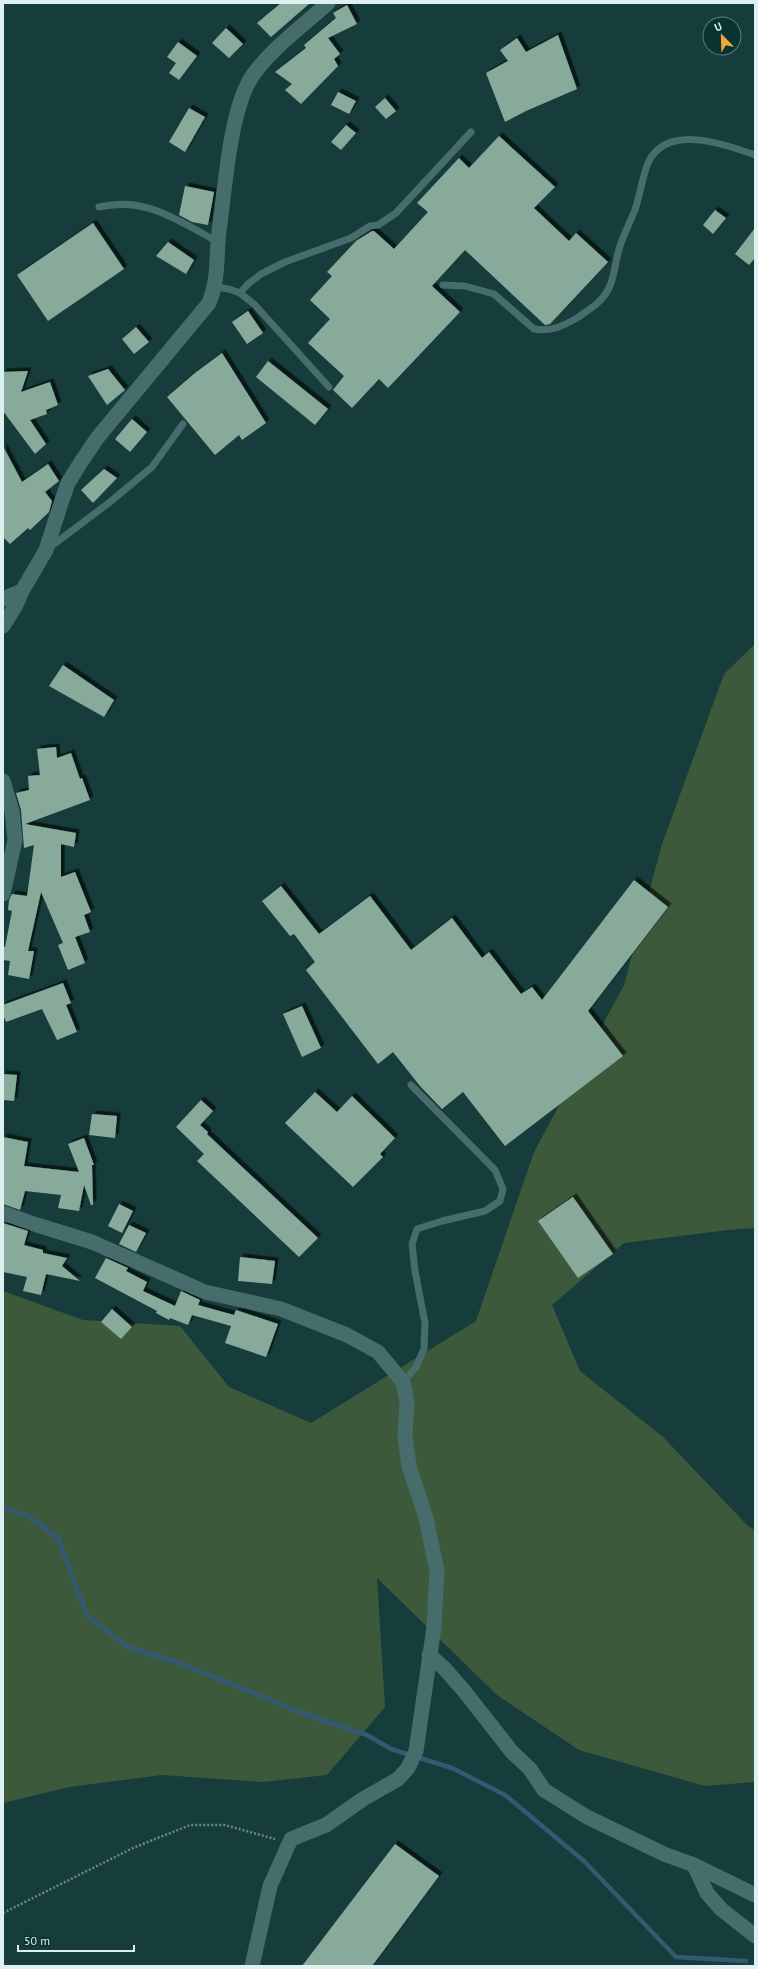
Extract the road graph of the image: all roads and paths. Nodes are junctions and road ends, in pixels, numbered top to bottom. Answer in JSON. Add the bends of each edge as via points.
{"nodes":[{"id":1,"x":328,"y":3,"type":"edge"},
{"id":2,"x":471,"y":132,"type":"dead end"},
{"id":3,"x":755,"y":155,"type":"edge"},
{"id":4,"x":99,"y":207,"type":"dead end"},
{"id":5,"x":218,"y":242,"type":"junction"},
{"id":6,"x":443,"y":285,"type":"dead end"},
{"id":7,"x":215,"y":287,"type":"junction"},
{"id":8,"x":240,"y":294,"type":"junction"},
{"id":9,"x":328,"y":387,"type":"dead end"},
{"id":10,"x":183,"y":424,"type":"dead end"},
{"id":11,"x":46,"y":550,"type":"junction"},
{"id":12,"x":22,"y":591,"type":"junction"},
{"id":13,"x":3,"y":599,"type":"edge"},
{"id":14,"x":3,"y":626,"type":"edge"},
{"id":15,"x":3,"y":782,"type":"edge"},
{"id":16,"x":3,"y":894,"type":"edge"},
{"id":17,"x":411,"y":1085,"type":"dead end"},
{"id":18,"x":3,"y":1213,"type":"edge"},
{"id":19,"x":403,"y":1382,"type":"junction"},
{"id":20,"x":429,"y":1656,"type":"junction"},
{"id":21,"x":291,"y":1839,"type":"junction"},
{"id":22,"x":694,"y":1865,"type":"junction"},
{"id":23,"x":755,"y":1895,"type":"edge"},
{"id":24,"x":3,"y":1913,"type":"edge"},
{"id":25,"x":755,"y":1936,"type":"edge"},
{"id":26,"x":252,"y":1966,"type":"edge"}],
"edges":[{"from":1,"to":5,"type":"street","via":[[271,55],[253,74],[244,90],[232,137]]},
{"from":2,"to":8,"type":"lane","via":[[396,213],[351,238],[260,274]]},
{"from":3,"to":6,"type":"lane","via":[[694,139],[672,142],[656,150],[648,163],[634,210],[619,246],[608,290],[594,307],[561,327],[543,331],[534,329],[494,294],[465,286]]},
{"from":4,"to":5,"type":"lane","via":[[128,203],[161,211]]},
{"from":5,"to":7,"type":"street"},
{"from":7,"to":8,"type":"lane"},
{"from":7,"to":11,"type":"street","via":[[204,310],[108,425],[81,462],[68,483]]},
{"from":8,"to":9,"type":"lane","via":[[255,305]]},
{"from":10,"to":11,"type":"lane","via":[[152,467]]},
{"from":11,"to":12,"type":"street"},
{"from":12,"to":13,"type":"street"},
{"from":12,"to":14,"type":"street"},
{"from":15,"to":16,"type":"street","via":[[12,811],[15,840]]},
{"from":17,"to":19,"type":"lane","via":[[496,1170],[503,1188],[500,1201],[486,1211],[417,1229],[412,1244],[425,1324],[424,1349],[416,1367]]},
{"from":18,"to":19,"type":"street","via":[[36,1226],[92,1242],[205,1292],[281,1309],[347,1335],[378,1352]]},
{"from":19,"to":20,"type":"street","via":[[407,1402],[405,1436],[409,1466],[426,1518],[437,1571],[434,1627]]},
{"from":20,"to":21,"type":"street","via":[[420,1730],[416,1751],[408,1768],[398,1779],[326,1825]]},
{"from":20,"to":22,"type":"street","via":[[444,1668],[465,1692],[544,1790],[587,1817],[657,1851]]},
{"from":21,"to":24,"type":"path","via":[[273,1839],[225,1826],[190,1825],[133,1848]]},
{"from":21,"to":26,"type":"street","via":[[270,1886]]},
{"from":22,"to":23,"type":"street"},
{"from":22,"to":25,"type":"street","via":[[707,1893],[721,1909]]}]}
